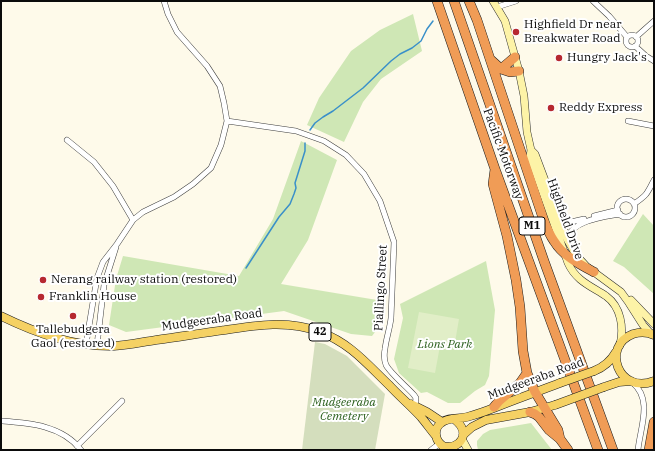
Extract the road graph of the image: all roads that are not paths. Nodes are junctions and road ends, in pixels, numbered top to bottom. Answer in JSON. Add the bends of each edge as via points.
{"nodes":[{"id":1,"x":164,"y":1,"type":"edge"},
{"id":2,"x":437,"y":1,"type":"edge"},
{"id":3,"x":454,"y":1,"type":"edge"},
{"id":4,"x":469,"y":1,"type":"edge"},
{"id":5,"x":516,"y":1,"type":"edge"},
{"id":6,"x":593,"y":1,"type":"edge"},
{"id":7,"x":495,"y":3,"type":"edge"},
{"id":8,"x":654,"y":21,"type":"edge"},
{"id":9,"x":627,"y":37,"type":"junction"},
{"id":10,"x":636,"y":37,"type":"junction"},
{"id":11,"x":635,"y":46,"type":"junction"},
{"id":12,"x":515,"y":57,"type":"junction"},
{"id":13,"x":489,"y":58,"type":"junction"},
{"id":14,"x":654,"y":61,"type":"edge"},
{"id":15,"x":502,"y":69,"type":"junction"},
{"id":16,"x":519,"y":72,"type":"junction"},
{"id":17,"x":227,"y":121,"type":"junction"},
{"id":18,"x":628,"y":121,"type":"dead end"},
{"id":19,"x":654,"y":126,"type":"edge"},
{"id":20,"x":67,"y":140,"type":"dead end"},
{"id":21,"x":531,"y":150,"type":"junction"},
{"id":22,"x":495,"y":169,"type":"junction"},
{"id":23,"x":654,"y":180,"type":"edge"},
{"id":24,"x":634,"y":204,"type":"junction"},
{"id":25,"x":619,"y":212,"type":"junction"},
{"id":26,"x":133,"y":220,"type":"junction"},
{"id":27,"x":562,"y":224,"type":"junction"},
{"id":28,"x":558,"y":234,"type":"junction"},
{"id":29,"x":567,"y":238,"type":"junction"},
{"id":30,"x":117,"y":244,"type":"junction"},
{"id":31,"x":565,"y":255,"type":"junction"},
{"id":32,"x":594,"y":272,"type":"junction"},
{"id":33,"x":621,"y":292,"type":"junction"},
{"id":34,"x":1,"y":316,"type":"edge"},
{"id":35,"x":654,"y":324,"type":"edge"},
{"id":36,"x":652,"y":335,"type":"edge"},
{"id":37,"x":86,"y":344,"type":"junction"},
{"id":38,"x":97,"y":345,"type":"junction"},
{"id":39,"x":619,"y":347,"type":"junction"},
{"id":40,"x":526,"y":373,"type":"junction"},
{"id":41,"x":654,"y":381,"type":"edge"},
{"id":42,"x":632,"y":382,"type":"junction"},
{"id":43,"x":535,"y":392,"type":"junction"},
{"id":44,"x":405,"y":401,"type":"junction"},
{"id":45,"x":122,"y":402,"type":"dead end"},
{"id":46,"x":415,"y":406,"type":"junction"},
{"id":47,"x":494,"y":408,"type":"junction"},
{"id":48,"x":545,"y":408,"type":"junction"},
{"id":49,"x":530,"y":412,"type":"junction"},
{"id":50,"x":454,"y":419,"type":"junction"},
{"id":51,"x":1,"y":421,"type":"edge"},
{"id":52,"x":442,"y":422,"type":"junction"},
{"id":53,"x":654,"y":422,"type":"edge"},
{"id":54,"x":463,"y":437,"type":"junction"},
{"id":55,"x":438,"y":440,"type":"junction"},
{"id":56,"x":560,"y":440,"type":"junction"},
{"id":57,"x":651,"y":447,"type":"edge"},
{"id":58,"x":79,"y":448,"type":"edge"},
{"id":59,"x":455,"y":448,"type":"edge"},
{"id":60,"x":431,"y":450,"type":"edge"},
{"id":61,"x":468,"y":450,"type":"edge"},
{"id":62,"x":568,"y":450,"type":"edge"},
{"id":63,"x":598,"y":450,"type":"edge"},
{"id":64,"x":614,"y":450,"type":"edge"},
{"id":65,"x":638,"y":450,"type":"edge"}],
"edges":[{"from":1,"to":17,"type":"street","via":[[177,32],[207,66],[220,86]]},
{"from":2,"to":22,"type":"highway","name":"Pacific Motorway","number":"M1"},
{"from":3,"to":64,"type":"highway","name":"Pacific Motorway","number":"M1","via":[[536,239]]},
{"from":4,"to":13,"type":"highway","number":"M1"},
{"from":5,"to":7,"type":"street"},
{"from":6,"to":9,"type":"street"},
{"from":7,"to":12,"type":"street","name":"Highfield Drive","via":[[505,21]]},
{"from":8,"to":10,"type":"street"},
{"from":9,"to":10,"type":"street"},
{"from":9,"to":11,"type":"street","via":[[627,46]]},
{"from":10,"to":11,"type":"street","via":[[638,42]]},
{"from":11,"to":14,"type":"street"},
{"from":12,"to":15,"type":"highway"},
{"from":12,"to":16,"type":"street","name":"Highfield Drive"},
{"from":13,"to":15,"type":"highway"},
{"from":13,"to":31,"type":"highway","number":"M1","via":[[543,218],[550,235]]},
{"from":15,"to":16,"type":"highway"},
{"from":16,"to":21,"type":"street","name":"Highfield Drive"},
{"from":17,"to":26,"type":"street","via":[[221,145],[211,168],[174,197],[143,212]]},
{"from":17,"to":46,"type":"street","name":"Piallingo Street","via":[[296,131],[324,141],[346,155],[364,174],[380,201],[394,242],[391,318],[385,360],[387,366],[416,398]]},
{"from":18,"to":19,"type":"street"},
{"from":20,"to":26,"type":"street","via":[[94,162],[113,186]]},
{"from":21,"to":27,"type":"street","name":"Highfield Drive","via":[[535,154]]},
{"from":21,"to":28,"type":"street","name":"Highfield Drive","via":[[530,156]]},
{"from":22,"to":40,"type":"highway","number":"M1","via":[[492,184],[516,280]]},
{"from":22,"to":63,"type":"highway","name":"Pacific Motorway","number":"M1"},
{"from":23,"to":24,"type":"street","via":[[645,196]]},
{"from":24,"to":25,"type":"street","via":[[635,211],[631,215],[625,216]]},
{"from":24,"to":25,"type":"street","via":[[624,199],[619,202]]},
{"from":25,"to":27,"type":"street"},
{"from":25,"to":29,"type":"street","via":[[578,225]]},
{"from":26,"to":30,"type":"street"},
{"from":27,"to":28,"type":"street"},
{"from":27,"to":29,"type":"street","name":"Highfield Drive"},
{"from":28,"to":31,"type":"street","name":"Highfield Drive"},
{"from":29,"to":32,"type":"street","name":"Highfield Drive","via":[[578,258]]},
{"from":30,"to":37,"type":"street","via":[[103,262],[97,278]]},
{"from":30,"to":38,"type":"street","via":[[104,285]]},
{"from":31,"to":32,"type":"highway","number":"M1"},
{"from":31,"to":39,"type":"street","name":"Highfield Drive","via":[[577,277],[607,297],[615,307],[622,325]]},
{"from":32,"to":33,"type":"street","name":"Highfield Drive","number":"M1"},
{"from":33,"to":35,"type":"street"},
{"from":33,"to":36,"type":"street","name":"Highfield Drive","number":"M1"},
{"from":34,"to":37,"type":"main road","name":"Mudgeeraba Road","number":"42","via":[[44,334]]},
{"from":36,"to":39,"type":"main road","name":"Mudgeeraba Road","via":[[640,332],[630,335]]},
{"from":37,"to":38,"type":"main road","name":"Mudgeeraba Road","number":"42"},
{"from":38,"to":44,"type":"main road","name":"Mudgeeraba Road","number":"42","via":[[133,344],[254,325],[292,325],[339,340],[353,350]]},
{"from":39,"to":42,"type":"main road","via":[[616,357],[618,368],[623,376]]},
{"from":39,"to":43,"type":"main road","name":"Mudgeeraba Road","bridge":true,"via":[[615,355],[602,367]]},
{"from":40,"to":43,"type":"highway","number":"M1"},
{"from":40,"to":47,"type":"highway","via":[[520,384]]},
{"from":41,"to":42,"type":"main road","name":"Mudgeeraba Road","via":[[643,384]]},
{"from":42,"to":48,"type":"main road","name":"Mudgeeraba Road","bridge":true,"via":[[619,382]]},
{"from":42,"to":65,"type":"street","via":[[640,390],[644,402]]},
{"from":43,"to":47,"type":"main road","name":"Mudgeeraba Road"},
{"from":43,"to":48,"type":"highway","number":"M1"},
{"from":44,"to":46,"type":"main road","name":"Mudgeeraba Road","number":"42"},
{"from":44,"to":55,"type":"main road","name":"Mudgeeraba Road","number":"42"},
{"from":45,"to":58,"type":"street"},
{"from":46,"to":52,"type":"main road","name":"Mudgeeraba Road","number":"42"},
{"from":47,"to":50,"type":"main road","name":"Mudgeeraba Road"},
{"from":48,"to":49,"type":"main road","name":"Mudgeeraba Road"},
{"from":48,"to":56,"type":"highway","number":"M1","via":[[558,430]]},
{"from":49,"to":54,"type":"main road","name":"Mudgeeraba Road","via":[[486,420],[472,427]]},
{"from":49,"to":56,"type":"highway","number":"M1","via":[[538,416]]},
{"from":50,"to":52,"type":"main road"},
{"from":50,"to":54,"type":"main road","via":[[462,426]]},
{"from":51,"to":58,"type":"street","via":[[30,423],[50,428],[64,435]]},
{"from":52,"to":55,"type":"main road","via":[[437,428]]},
{"from":53,"to":57,"type":"highway"},
{"from":54,"to":59,"type":"main road"},
{"from":54,"to":61,"type":"street"},
{"from":55,"to":59,"type":"main road","via":[[448,447]]},
{"from":55,"to":60,"type":"street"},
{"from":56,"to":62,"type":"highway","number":"M1"}]}
